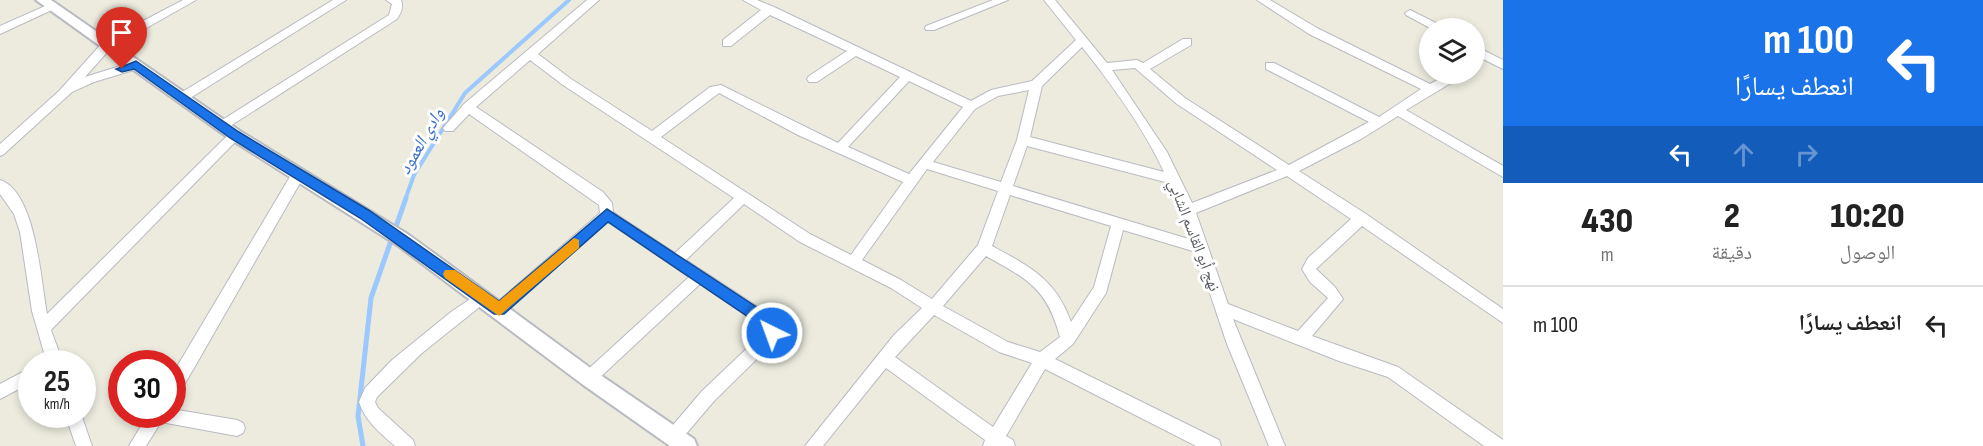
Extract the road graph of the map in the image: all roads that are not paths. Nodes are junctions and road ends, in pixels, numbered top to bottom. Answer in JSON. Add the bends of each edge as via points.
{"nodes":[{"id":1,"x":191,"y":0,"type":"edge"},
{"id":2,"x":341,"y":0,"type":"edge"},
{"id":3,"x":391,"y":0,"type":"edge"},
{"id":4,"x":594,"y":0,"type":"edge"},
{"id":5,"x":748,"y":0,"type":"edge"},
{"id":6,"x":1004,"y":0,"type":"edge"},
{"id":7,"x":1049,"y":0,"type":"edge"},
{"id":8,"x":1262,"y":0,"type":"edge"},
{"id":9,"x":47,"y":3,"type":"edge"},
{"id":10,"x":770,"y":9,"type":"junction"},
{"id":11,"x":1410,"y":13,"type":"dead end"},
{"id":12,"x":1419,"y":18,"type":"edge"},
{"id":13,"x":930,"y":28,"type":"dead end"},
{"id":14,"x":0,"y":30,"type":"edge"},
{"id":15,"x":1082,"y":41,"type":"junction"},
{"id":16,"x":1187,"y":42,"type":"dead end"},
{"id":17,"x":727,"y":43,"type":"dead end"},
{"id":18,"x":107,"y":45,"type":"junction"},
{"id":19,"x":855,"y":51,"type":"junction"},
{"id":20,"x":530,"y":54,"type":"junction"},
{"id":21,"x":1485,"y":57,"type":"edge"},
{"id":22,"x":136,"y":65,"type":"junction"},
{"id":23,"x":1503,"y":65,"type":"edge"},
{"id":24,"x":1270,"y":66,"type":"dead end"},
{"id":25,"x":1104,"y":67,"type":"junction"},
{"id":26,"x":1142,"y":69,"type":"junction"},
{"id":27,"x":907,"y":76,"type":"junction"},
{"id":28,"x":813,"y":79,"type":"dead end"},
{"id":29,"x":1036,"y":84,"type":"junction"},
{"id":30,"x":1436,"y":84,"type":"edge"},
{"id":31,"x":1428,"y":88,"type":"junction"},
{"id":32,"x":63,"y":94,"type":"junction"},
{"id":33,"x":183,"y":97,"type":"junction"},
{"id":34,"x":971,"y":106,"type":"junction"},
{"id":35,"x":468,"y":107,"type":"junction"},
{"id":36,"x":1396,"y":110,"type":"junction"},
{"id":37,"x":1379,"y":122,"type":"junction"},
{"id":38,"x":222,"y":125,"type":"junction"},
{"id":39,"x":449,"y":128,"type":"dead end"},
{"id":40,"x":235,"y":135,"type":"junction"},
{"id":41,"x":654,"y":136,"type":"junction"},
{"id":42,"x":1023,"y":140,"type":"junction"},
{"id":43,"x":841,"y":147,"type":"junction"},
{"id":44,"x":0,"y":151,"type":"edge"},
{"id":45,"x":925,"y":164,"type":"junction"},
{"id":46,"x":1289,"y":170,"type":"junction"},
{"id":47,"x":299,"y":172,"type":"junction"},
{"id":48,"x":1503,"y":172,"type":"edge"},
{"id":49,"x":911,"y":180,"type":"junction"},
{"id":50,"x":1175,"y":180,"type":"junction"},
{"id":51,"x":0,"y":185,"type":"edge"},
{"id":52,"x":1007,"y":188,"type":"junction"},
{"id":53,"x":744,"y":196,"type":"junction"},
{"id":54,"x":1188,"y":210,"type":"junction"},
{"id":55,"x":607,"y":215,"type":"junction"},
{"id":56,"x":1361,"y":218,"type":"junction"},
{"id":57,"x":1118,"y":223,"type":"junction"},
{"id":58,"x":984,"y":248,"type":"junction"},
{"id":59,"x":1201,"y":248,"type":"junction"},
{"id":60,"x":676,"y":260,"type":"junction"},
{"id":61,"x":853,"y":263,"type":"junction"},
{"id":62,"x":700,"y":275,"type":"junction"},
{"id":63,"x":482,"y":297,"type":"junction"},
{"id":64,"x":934,"y":306,"type":"junction"},
{"id":65,"x":1223,"y":308,"type":"junction"},
{"id":66,"x":499,"y":309,"type":"junction"},
{"id":67,"x":1503,"y":317,"type":"edge"},
{"id":68,"x":43,"y":328,"type":"junction"},
{"id":69,"x":1301,"y":338,"type":"junction"},
{"id":70,"x":1068,"y":339,"type":"junction"},
{"id":71,"x":50,"y":350,"type":"edge"},
{"id":72,"x":884,"y":358,"type":"junction"},
{"id":73,"x":1042,"y":360,"type":"junction"},
{"id":74,"x":186,"y":368,"type":"edge"},
{"id":75,"x":589,"y":378,"type":"junction"},
{"id":76,"x":18,"y":382,"type":"edge"},
{"id":77,"x":0,"y":392,"type":"edge"},
{"id":78,"x":186,"y":419,"type":"edge"},
{"id":79,"x":78,"y":428,"type":"edge"},
{"id":80,"x":148,"y":428,"type":"edge"},
{"id":81,"x":237,"y":428,"type":"dead end"},
{"id":82,"x":681,"y":441,"type":"edge"},
{"id":83,"x":998,"y":443,"type":"edge"},
{"id":84,"x":84,"y":446,"type":"edge"},
{"id":85,"x":137,"y":446,"type":"edge"},
{"id":86,"x":407,"y":446,"type":"edge"},
{"id":87,"x":813,"y":446,"type":"edge"},
{"id":88,"x":1213,"y":446,"type":"edge"},
{"id":89,"x":1277,"y":446,"type":"edge"},
{"id":90,"x":1498,"y":446,"type":"edge"}],
"edges":[{"from":1,"to":18,"type":"street"},
{"from":2,"to":33,"type":"street"},
{"from":3,"to":38,"type":"street","via":[[397,2],[398,9],[393,17]]},
{"from":4,"to":20,"type":"street"},
{"from":5,"to":10,"type":"street"},
{"from":6,"to":13,"type":"street"},
{"from":7,"to":15,"type":"street","name":"نهج أبو القاسم الشابي"},
{"from":8,"to":31,"type":"street"},
{"from":9,"to":14,"type":"street"},
{"from":9,"to":18,"type":"street"},
{"from":10,"to":17,"type":"street"},
{"from":10,"to":19,"type":"street"},
{"from":11,"to":12,"type":"street"},
{"from":15,"to":25,"type":"street","name":"نهج أبو القاسم الشابي"},
{"from":15,"to":29,"type":"street"},
{"from":16,"to":26,"type":"street"},
{"from":18,"to":22,"type":"street"},
{"from":18,"to":32,"type":"street"},
{"from":19,"to":27,"type":"street"},
{"from":19,"to":28,"type":"street"},
{"from":20,"to":35,"type":"street"},
{"from":20,"to":41,"type":"street"},
{"from":21,"to":23,"type":"street"},
{"from":22,"to":32,"type":"street","via":[[90,79]]},
{"from":22,"to":33,"type":"street"},
{"from":24,"to":37,"type":"street"},
{"from":25,"to":26,"type":"street","via":[[1134,63]]},
{"from":25,"to":50,"type":"street","name":"نهج أبو القاسم الشابي","via":[[1149,131]]},
{"from":26,"to":46,"type":"street"},
{"from":27,"to":34,"type":"street"},
{"from":27,"to":43,"type":"street"},
{"from":29,"to":34,"type":"street","via":[[995,93]]},
{"from":29,"to":42,"type":"street"},
{"from":30,"to":31,"type":"street"},
{"from":31,"to":36,"type":"street"},
{"from":32,"to":44,"type":"street"},
{"from":33,"to":38,"type":"street"},
{"from":34,"to":45,"type":"street"},
{"from":35,"to":39,"type":"street"},
{"from":35,"to":55,"type":"street","via":[[598,196],[606,203]]},
{"from":36,"to":37,"type":"street"},
{"from":36,"to":48,"type":"street"},
{"from":37,"to":46,"type":"street"},
{"from":38,"to":40,"type":"street"},
{"from":40,"to":47,"type":"street"},
{"from":40,"to":68,"type":"street"},
{"from":41,"to":43,"type":"street","via":[[714,90],[721,89],[802,132]]},
{"from":41,"to":53,"type":"street"},
{"from":42,"to":50,"type":"street"},
{"from":42,"to":52,"type":"street"},
{"from":43,"to":49,"type":"street"},
{"from":45,"to":49,"type":"street"},
{"from":45,"to":52,"type":"street"},
{"from":46,"to":54,"type":"street","via":[[1241,193]]},
{"from":46,"to":56,"type":"street"},
{"from":47,"to":63,"type":"street"},
{"from":47,"to":74,"type":"street"},
{"from":49,"to":61,"type":"street"},
{"from":50,"to":54,"type":"street","name":"نهج أبو القاسم الشابي"},
{"from":51,"to":68,"type":"street","via":[[20,211]]},
{"from":52,"to":57,"type":"street"},
{"from":52,"to":58,"type":"street"},
{"from":53,"to":60,"type":"street"},
{"from":53,"to":61,"type":"street","via":[[805,238]]},
{"from":54,"to":59,"type":"street","name":"نهج أبو القاسم الشابي"},
{"from":55,"to":60,"type":"street"},
{"from":55,"to":66,"type":"street"},
{"from":56,"to":67,"type":"street"},
{"from":56,"to":69,"type":"street","via":[[1309,269],[1313,278],[1336,299]]},
{"from":57,"to":59,"type":"street"},
{"from":57,"to":70,"type":"street","via":[[1101,289]]},
{"from":58,"to":64,"type":"street"},
{"from":58,"to":70,"type":"street","via":[[1049,289],[1062,311]]},
{"from":59,"to":65,"type":"street","name":"نهج أبو القاسم الشابي"},
{"from":60,"to":62,"type":"street"},
{"from":61,"to":64,"type":"street"},
{"from":62,"to":75,"type":"street"},
{"from":62,"to":82,"type":"street","via":[[770,323],[772,333],[708,396]]},
{"from":63,"to":66,"type":"street"},
{"from":63,"to":86,"type":"street","via":[[405,358],[367,396],[369,410]]},
{"from":64,"to":72,"type":"street"},
{"from":64,"to":73,"type":"street","via":[[1004,347]]},
{"from":65,"to":69,"type":"street"},
{"from":65,"to":89,"type":"street","name":"نهج أبو القاسم الشابي"},
{"from":66,"to":75,"type":"street"},
{"from":68,"to":71,"type":"street"},
{"from":69,"to":90,"type":"street","via":[[1394,372]]},
{"from":70,"to":73,"type":"street"},
{"from":72,"to":83,"type":"street"},
{"from":72,"to":87,"type":"street"},
{"from":73,"to":83,"type":"street"},
{"from":73,"to":88,"type":"street"},
{"from":75,"to":82,"type":"street"},
{"from":76,"to":77,"type":"street"},
{"from":78,"to":81,"type":"street"},
{"from":79,"to":84,"type":"street"},
{"from":80,"to":85,"type":"street"}]}
